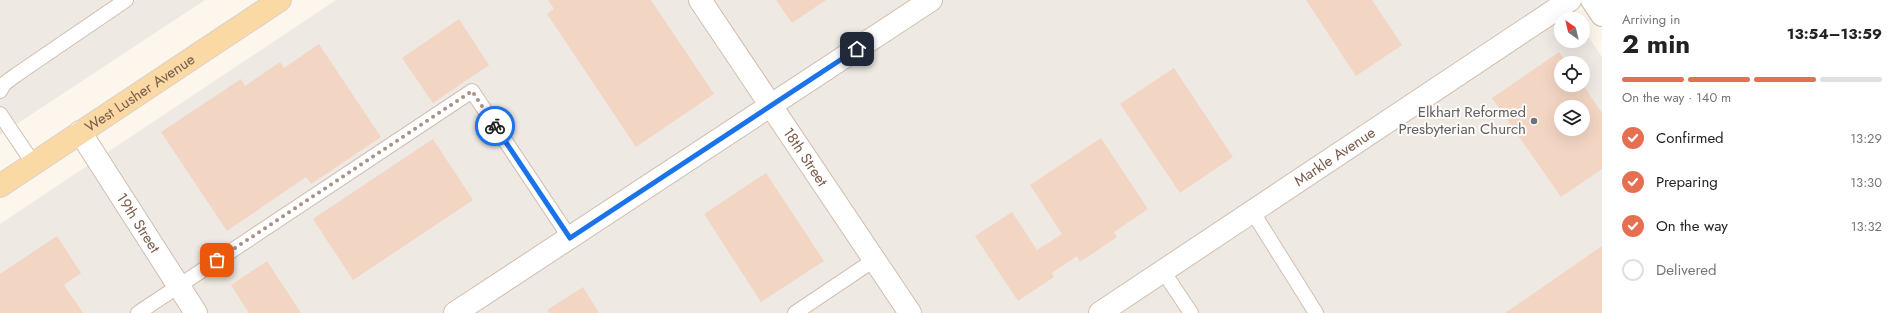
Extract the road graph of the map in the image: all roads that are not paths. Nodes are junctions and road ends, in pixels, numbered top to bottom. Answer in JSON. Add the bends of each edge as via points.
{"nodes":[{"id":1,"x":126,"y":0,"type":"edge"},
{"id":2,"x":280,"y":0,"type":"edge"},
{"id":3,"x":700,"y":0,"type":"edge"},
{"id":4,"x":932,"y":0,"type":"edge"},
{"id":5,"x":1570,"y":0,"type":"edge"},
{"id":6,"x":1592,"y":0,"type":"edge"},
{"id":7,"x":1602,"y":15,"type":"edge"},
{"id":8,"x":0,"y":91,"type":"edge"},
{"id":9,"x":770,"y":107,"type":"junction"},
{"id":10,"x":0,"y":114,"type":"edge"},
{"id":11,"x":80,"y":132,"type":"junction"},
{"id":12,"x":33,"y":163,"type":"junction"},
{"id":13,"x":0,"y":186,"type":"edge"},
{"id":14,"x":1252,"y":211,"type":"junction"},
{"id":15,"x":570,"y":238,"type":"junction"},
{"id":16,"x":874,"y":260,"type":"junction"},
{"id":17,"x":1163,"y":271,"type":"junction"},
{"id":18,"x":178,"y":286,"type":"junction"},
{"id":19,"x":138,"y":313,"type":"edge"},
{"id":20,"x":196,"y":313,"type":"edge"},
{"id":21,"x":455,"y":313,"type":"edge"},
{"id":22,"x":795,"y":313,"type":"edge"},
{"id":23,"x":910,"y":313,"type":"edge"},
{"id":24,"x":1100,"y":313,"type":"edge"},
{"id":25,"x":1191,"y":313,"type":"edge"},
{"id":26,"x":1316,"y":313,"type":"edge"}],
"edges":[{"from":1,"to":8,"type":"lane","via":[[16,75],[4,84]]},
{"from":2,"to":11,"type":"main road","name":"West Lusher Avenue"},
{"from":3,"to":9,"type":"street","name":"18th Street"},
{"from":4,"to":9,"type":"street"},
{"from":5,"to":14,"type":"street","name":"Markle Avenue"},
{"from":6,"to":7,"type":"street"},
{"from":9,"to":15,"type":"street"},
{"from":9,"to":16,"type":"street","name":"18th Street"},
{"from":10,"to":12,"type":"lane"},
{"from":11,"to":12,"type":"main road","name":"West Lusher Avenue"},
{"from":11,"to":18,"type":"street","name":"19th Street"},
{"from":12,"to":13,"type":"main road","name":"West Lusher Avenue"},
{"from":14,"to":17,"type":"street","name":"Markle Avenue"},
{"from":14,"to":26,"type":"lane"},
{"from":15,"to":18,"type":"lane","via":[[472,91]]},
{"from":15,"to":21,"type":"street"},
{"from":16,"to":22,"type":"lane"},
{"from":16,"to":23,"type":"street","name":"18th Street"},
{"from":17,"to":24,"type":"street","name":"Markle Avenue"},
{"from":17,"to":25,"type":"lane"},
{"from":18,"to":19,"type":"lane"},
{"from":18,"to":20,"type":"street","name":"19th Street"}]}
